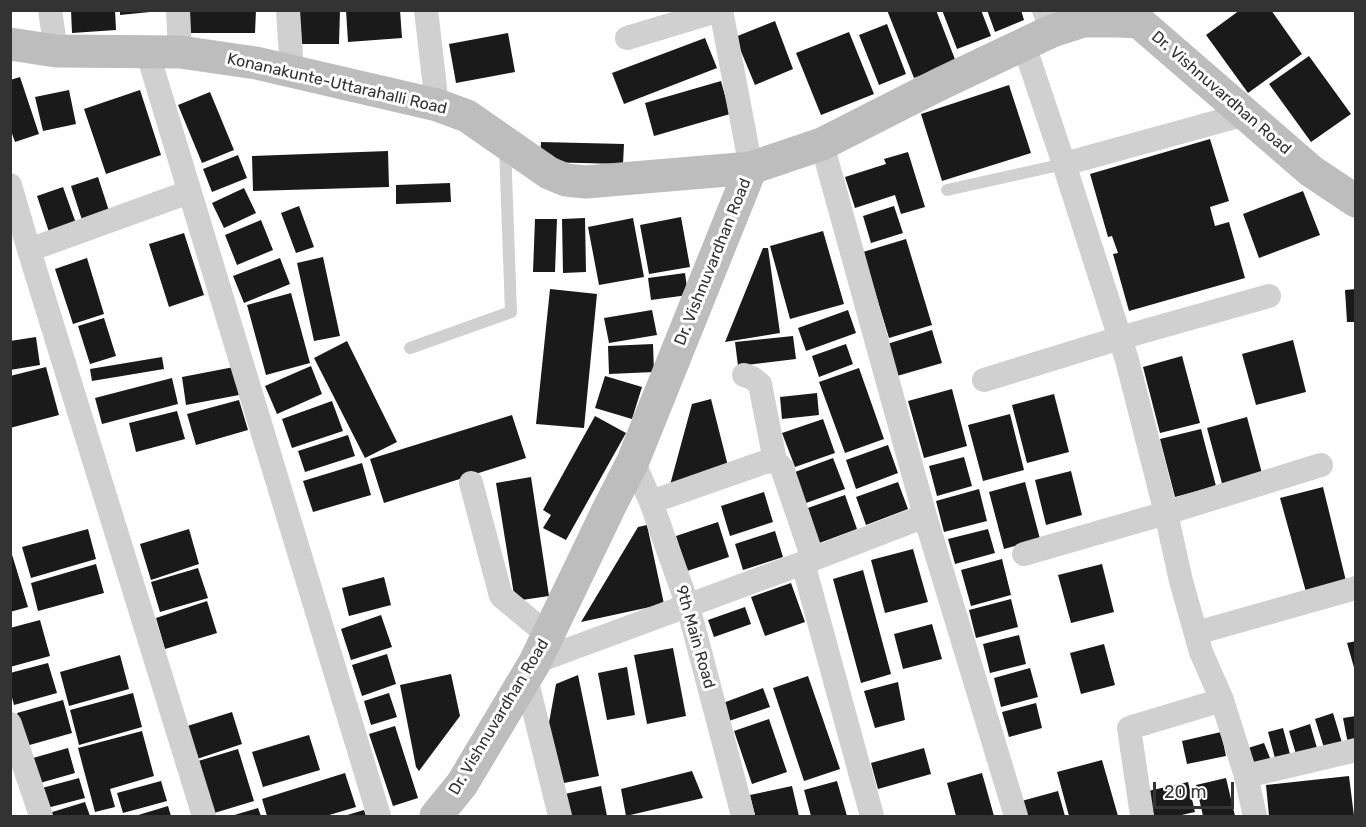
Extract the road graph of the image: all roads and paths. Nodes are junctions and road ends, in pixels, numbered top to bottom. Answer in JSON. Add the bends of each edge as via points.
{"nodes":[{"id":1,"x":50,"y":10,"type":"edge"},
{"id":2,"x":178,"y":10,"type":"edge"},
{"id":3,"x":288,"y":10,"type":"edge"},
{"id":4,"x":426,"y":10,"type":"edge"},
{"id":5,"x":721,"y":10,"type":"edge"},
{"id":6,"x":1118,"y":16,"type":"edge"},
{"id":7,"x":1040,"y":29,"type":"edge"},
{"id":8,"x":627,"y":38,"type":"dead end"},
{"id":9,"x":10,"y":44,"type":"edge"},
{"id":10,"x":56,"y":51,"type":"junction"},
{"id":11,"x":147,"y":51,"type":"junction"},
{"id":12,"x":180,"y":51,"type":"junction"},
{"id":13,"x":292,"y":71,"type":"junction"},
{"id":14,"x":437,"y":105,"type":"junction"},
{"id":15,"x":1246,"y":114,"type":"junction"},
{"id":16,"x":505,"y":143,"type":"junction"},
{"id":17,"x":822,"y":144,"type":"junction"},
{"id":18,"x":1064,"y":164,"type":"junction"},
{"id":19,"x":751,"y":168,"type":"junction"},
{"id":20,"x":10,"y":185,"type":"edge"},
{"id":21,"x":946,"y":190,"type":"dead end"},
{"id":22,"x":189,"y":192,"type":"junction"},
{"id":23,"x":1356,"y":201,"type":"edge"},
{"id":24,"x":29,"y":249,"type":"junction"},
{"id":25,"x":1269,"y":296,"type":"dead end"},
{"id":26,"x":1120,"y":338,"type":"junction"},
{"id":27,"x":410,"y":348,"type":"dead end"},
{"id":28,"x":744,"y":375,"type":"dead end"},
{"id":29,"x":984,"y":380,"type":"dead end"},
{"id":30,"x":775,"y":461,"type":"junction"},
{"id":31,"x":633,"y":462,"type":"junction"},
{"id":32,"x":1321,"y":465,"type":"dead end"},
{"id":33,"x":471,"y":483,"type":"dead end"},
{"id":34,"x":651,"y":502,"type":"junction"},
{"id":35,"x":1166,"y":513,"type":"junction"},
{"id":36,"x":925,"y":516,"type":"junction"},
{"id":37,"x":1024,"y":554,"type":"dead end"},
{"id":38,"x":808,"y":561,"type":"junction"},
{"id":39,"x":1356,"y":588,"type":"edge"},
{"id":40,"x":688,"y":606,"type":"junction"},
{"id":41,"x":1196,"y":633,"type":"junction"},
{"id":42,"x":536,"y":659,"type":"junction"},
{"id":43,"x":1222,"y":700,"type":"junction"},
{"id":44,"x":10,"y":724,"type":"edge"},
{"id":45,"x":1356,"y":750,"type":"edge"},
{"id":46,"x":1246,"y":777,"type":"junction"},
{"id":47,"x":41,"y":816,"type":"edge"},
{"id":48,"x":204,"y":816,"type":"edge"},
{"id":49,"x":379,"y":816,"type":"edge"},
{"id":50,"x":436,"y":816,"type":"edge"},
{"id":51,"x":560,"y":816,"type":"edge"},
{"id":52,"x":740,"y":816,"type":"edge"},
{"id":53,"x":872,"y":816,"type":"edge"},
{"id":54,"x":1016,"y":816,"type":"edge"},
{"id":55,"x":1142,"y":816,"type":"edge"},
{"id":56,"x":1256,"y":816,"type":"edge"}],
"edges":[{"from":1,"to":10,"type":"street"},
{"from":2,"to":12,"type":"street"},
{"from":3,"to":13,"type":"street"},
{"from":4,"to":14,"type":"street"},
{"from":5,"to":8,"type":"street"},
{"from":5,"to":19,"type":"street"},
{"from":6,"to":7,"type":"main road","name":"Dr. Vishnuvardhan Road"},
{"from":6,"to":15,"type":"main road","name":"Dr. Vishnuvardhan Road","via":[[1138,22]]},
{"from":7,"to":17,"type":"main road","name":"Dr. Vishnuvardhan Road"},
{"from":7,"to":18,"type":"street"},
{"from":9,"to":10,"type":"main road","name":"Konanakunte-Uttarahalli Road"},
{"from":10,"to":11,"type":"main road","name":"Konanakunte-Uttarahalli Road"},
{"from":11,"to":12,"type":"main road","name":"Konanakunte-Uttarahalli Road"},
{"from":11,"to":22,"type":"street"},
{"from":12,"to":13,"type":"main road","name":"Konanakunte-Uttarahalli Road"},
{"from":13,"to":14,"type":"main road","name":"Konanakunte-Uttarahalli Road"},
{"from":14,"to":16,"type":"main road","name":"Konanakunte-Uttarahalli Road","via":[[467,116]]},
{"from":15,"to":18,"type":"street"},
{"from":15,"to":23,"type":"main road","name":"Dr. Vishnuvardhan Road","via":[[1311,171]]},
{"from":16,"to":19,"type":"main road","name":"Konanakunte-Uttarahalli Road","via":[[566,180],[586,182]]},
{"from":16,"to":27,"type":"lane","via":[[511,312]]},
{"from":17,"to":19,"type":"main road","name":"Dr. Vishnuvardhan Road"},
{"from":17,"to":36,"type":"street"},
{"from":18,"to":21,"type":"lane"},
{"from":18,"to":26,"type":"street"},
{"from":19,"to":31,"type":"main road","name":"Dr. Vishnuvardhan Road"},
{"from":20,"to":24,"type":"street"},
{"from":22,"to":24,"type":"street"},
{"from":22,"to":49,"type":"street"},
{"from":24,"to":48,"type":"street"},
{"from":25,"to":26,"type":"street"},
{"from":26,"to":29,"type":"street"},
{"from":26,"to":35,"type":"street"},
{"from":28,"to":30,"type":"street","via":[[760,384]]},
{"from":30,"to":34,"type":"street"},
{"from":30,"to":38,"type":"street","via":[[782,468]]},
{"from":31,"to":34,"type":"street","name":"9th Main Road"},
{"from":31,"to":42,"type":"main road","name":"Dr. Vishnuvardhan Road"},
{"from":32,"to":35,"type":"street"},
{"from":33,"to":42,"type":"street","via":[[501,596]]},
{"from":34,"to":40,"type":"street","name":"9th Main Road"},
{"from":35,"to":37,"type":"street"},
{"from":35,"to":41,"type":"street"},
{"from":36,"to":38,"type":"street"},
{"from":36,"to":54,"type":"street"},
{"from":38,"to":40,"type":"street"},
{"from":38,"to":53,"type":"street"},
{"from":39,"to":41,"type":"street"},
{"from":40,"to":42,"type":"street"},
{"from":40,"to":52,"type":"street","name":"9th Main Road"},
{"from":41,"to":43,"type":"street"},
{"from":42,"to":50,"type":"main road","name":"Dr. Vishnuvardhan Road","via":[[462,784]]},
{"from":42,"to":51,"type":"street"},
{"from":43,"to":46,"type":"street"},
{"from":43,"to":55,"type":"street","via":[[1129,728]]},
{"from":44,"to":47,"type":"street"},
{"from":45,"to":46,"type":"street"},
{"from":46,"to":56,"type":"street"}]}
